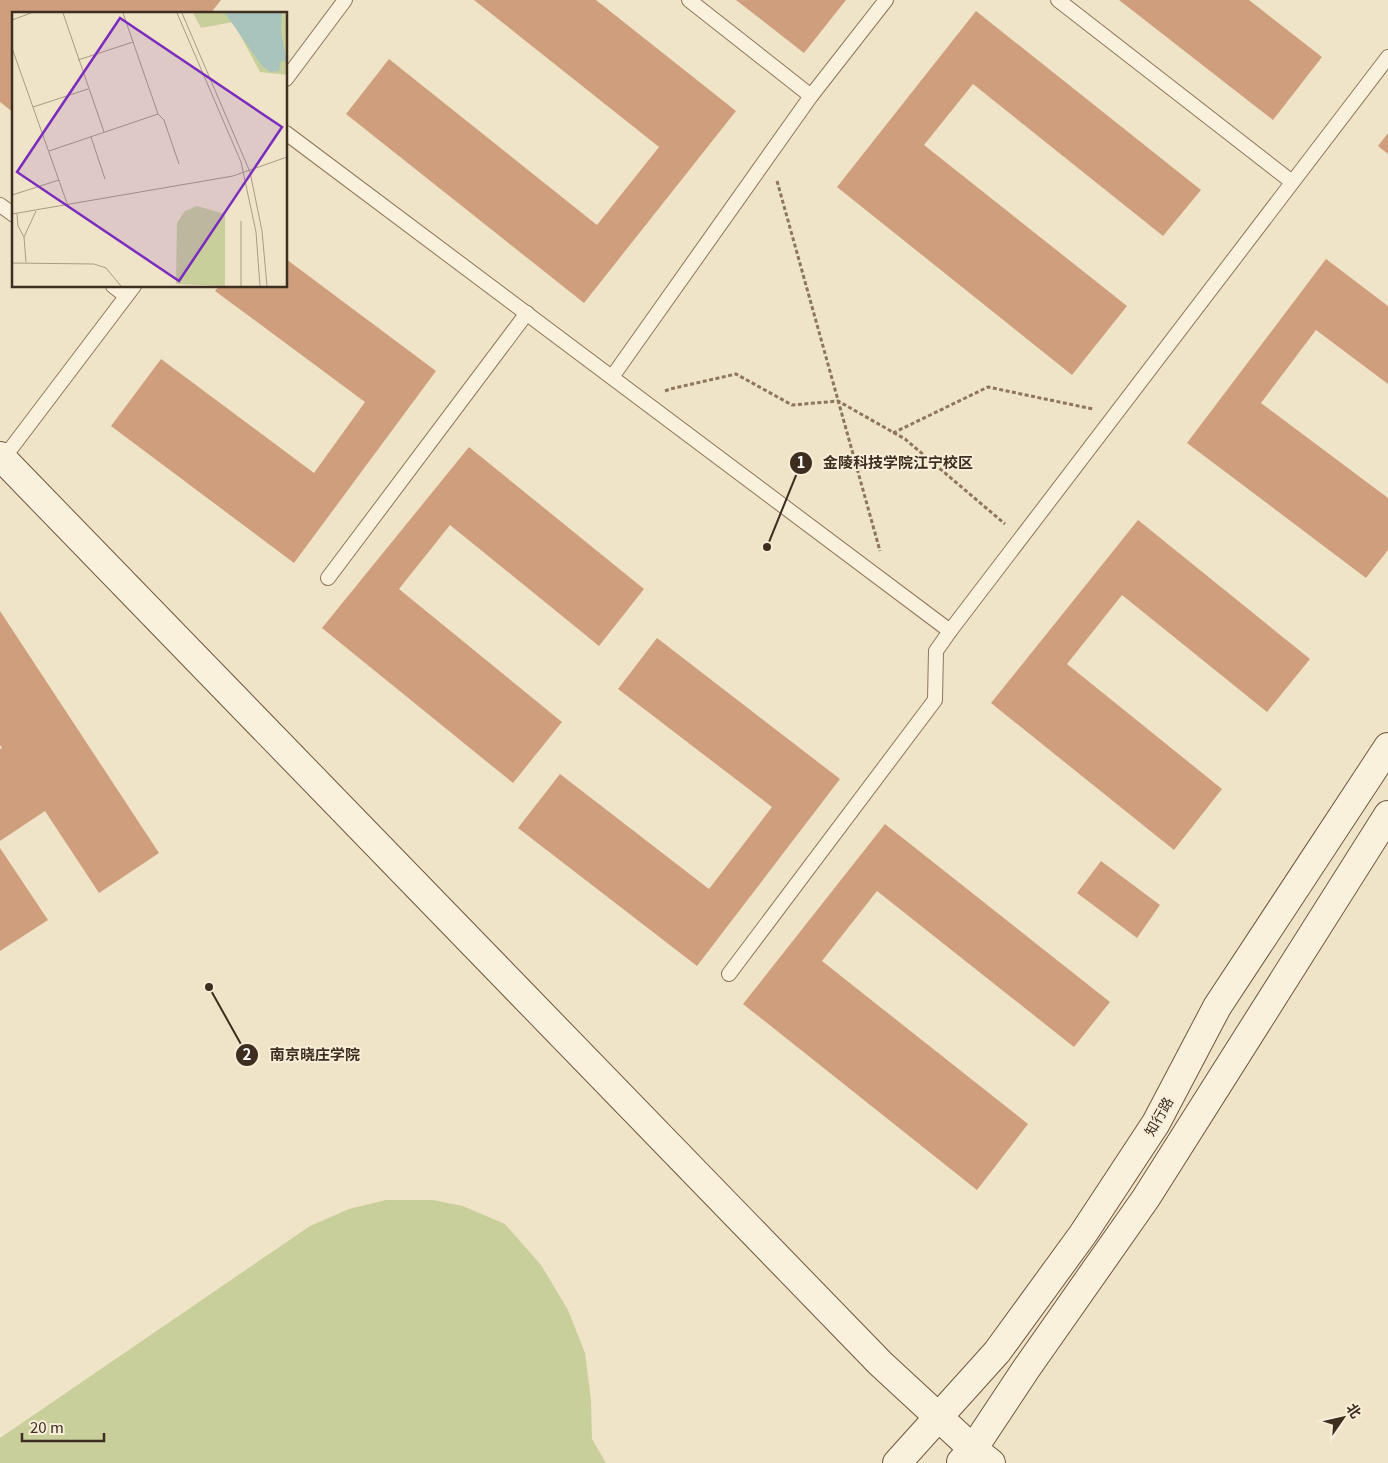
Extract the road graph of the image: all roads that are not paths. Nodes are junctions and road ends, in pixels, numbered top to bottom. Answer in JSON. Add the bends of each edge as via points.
{"nodes":[{"id":1,"x":345,"y":0,"type":"edge"},
{"id":2,"x":689,"y":0,"type":"edge"},
{"id":3,"x":886,"y":0,"type":"edge"},
{"id":4,"x":1058,"y":0,"type":"edge"},
{"id":5,"x":1388,"y":56,"type":"edge"},
{"id":6,"x":288,"y":76,"type":"edge"},
{"id":7,"x":811,"y":96,"type":"junction"},
{"id":8,"x":288,"y":134,"type":"edge"},
{"id":9,"x":1292,"y":182,"type":"junction"},
{"id":10,"x":0,"y":205,"type":"edge"},
{"id":11,"x":12,"y":214,"type":"edge"},
{"id":12,"x":130,"y":291,"type":"edge"},
{"id":13,"x":526,"y":313,"type":"junction"},
{"id":14,"x":612,"y":377,"type":"junction"},
{"id":15,"x":1,"y":457,"type":"edge"},
{"id":16,"x":328,"y":578,"type":"dead end"},
{"id":17,"x":950,"y":631,"type":"junction"},
{"id":18,"x":1388,"y":748,"type":"edge"},
{"id":19,"x":1388,"y":815,"type":"edge"},
{"id":20,"x":729,"y":974,"type":"dead end"},
{"id":21,"x":938,"y":1417,"type":"junction"},
{"id":22,"x":975,"y":1458,"type":"edge"},
{"id":23,"x":897,"y":1463,"type":"edge"}],
"edges":[{"from":1,"to":6,"type":"lane"},
{"from":2,"to":7,"type":"lane"},
{"from":3,"to":7,"type":"lane"},
{"from":4,"to":9,"type":"lane"},
{"from":5,"to":9,"type":"lane"},
{"from":7,"to":14,"type":"lane"},
{"from":8,"to":13,"type":"lane"},
{"from":9,"to":17,"type":"lane"},
{"from":10,"to":11,"type":"lane"},
{"from":12,"to":15,"type":"lane"},
{"from":13,"to":14,"type":"lane"},
{"from":13,"to":16,"type":"lane"},
{"from":14,"to":17,"type":"lane"},
{"from":15,"to":21,"type":"street","via":[[880,1363]]},
{"from":17,"to":20,"type":"lane","via":[[936,651],[935,700]]},
{"from":18,"to":21,"type":"street","name":"知行路","via":[[1218,1007],[1156,1122],[1083,1234],[997,1352]]},
{"from":19,"to":22,"type":"street","via":[[1146,1198],[1026,1370]]},
{"from":21,"to":22,"type":"street"},
{"from":21,"to":23,"type":"street","name":"知行路"}]}
